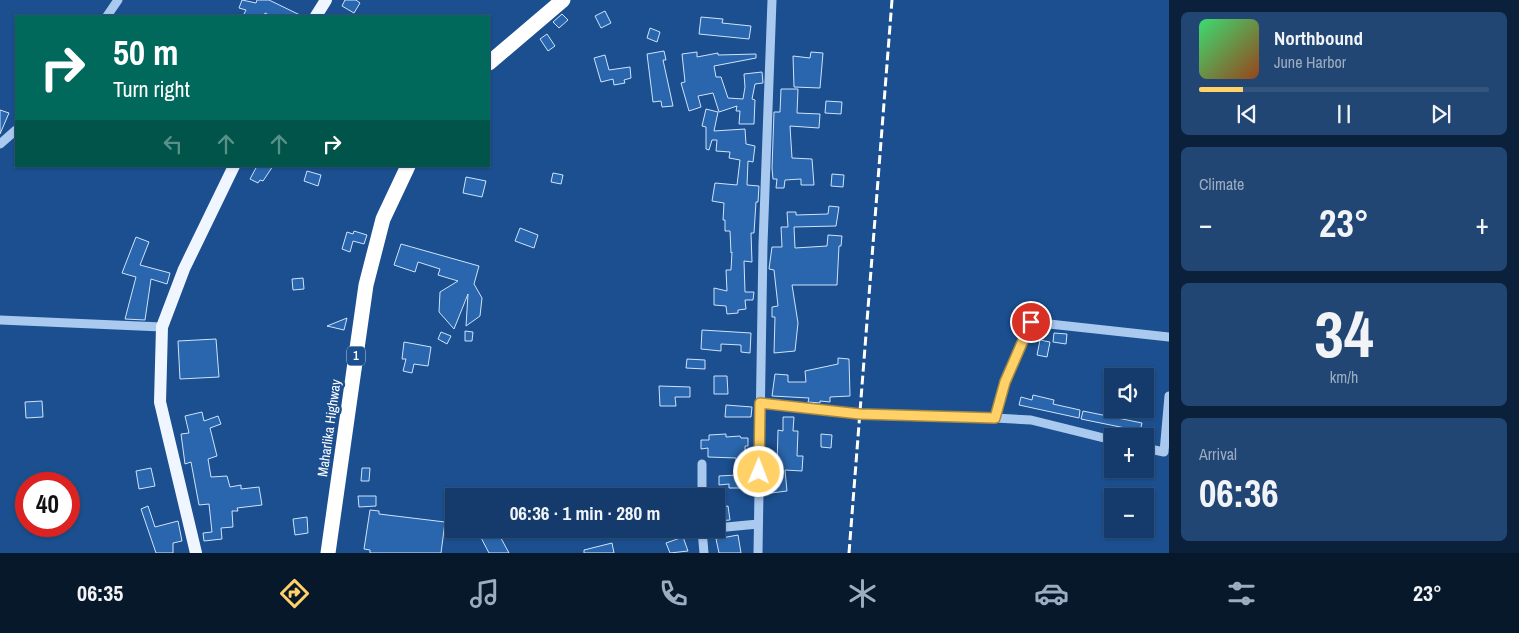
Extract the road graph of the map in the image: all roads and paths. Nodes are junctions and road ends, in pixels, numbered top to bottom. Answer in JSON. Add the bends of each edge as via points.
{"nodes":[{"id":1,"x":118,"y":0,"type":"edge"},
{"id":2,"x":326,"y":0,"type":"edge"},
{"id":3,"x":563,"y":0,"type":"edge"},
{"id":4,"x":772,"y":0,"type":"edge"},
{"id":5,"x":108,"y":15,"type":"edge"},
{"id":6,"x":317,"y":15,"type":"edge"},
{"id":7,"x":490,"y":62,"type":"edge"},
{"id":8,"x":15,"y":131,"type":"edge"},
{"id":9,"x":0,"y":144,"type":"edge"},
{"id":10,"x":234,"y":167,"type":"edge"},
{"id":11,"x":408,"y":167,"type":"edge"},
{"id":12,"x":0,"y":320,"type":"edge"},
{"id":13,"x":162,"y":327,"type":"junction"},
{"id":14,"x":1169,"y":336,"type":"edge"},
{"id":15,"x":1169,"y":396,"type":"edge"},
{"id":16,"x":760,"y":403,"type":"junction"},
{"id":17,"x":995,"y":418,"type":"junction"},
{"id":18,"x":1104,"y":438,"type":"edge"},
{"id":19,"x":1154,"y":450,"type":"edge"},
{"id":20,"x":702,"y":464,"type":"dead end"},
{"id":21,"x":702,"y":488,"type":"edge"},
{"id":22,"x":758,"y":524,"type":"junction"},
{"id":23,"x":725,"y":527,"type":"edge"},
{"id":24,"x":705,"y":538,"type":"edge"},
{"id":25,"x":196,"y":553,"type":"edge"},
{"id":26,"x":328,"y":553,"type":"edge"},
{"id":27,"x":704,"y":553,"type":"edge"},
{"id":28,"x":758,"y":553,"type":"edge"}],
"edges":[{"from":1,"to":5,"type":"street"},
{"from":2,"to":6,"type":"main road"},
{"from":3,"to":7,"type":"highway"},
{"from":4,"to":16,"type":"street"},
{"from":8,"to":9,"type":"street"},
{"from":10,"to":13,"type":"main road","via":[[184,269]]},
{"from":11,"to":26,"type":"highway","name":"Maharlika Highway","number":"1","via":[[383,219],[366,284]]},
{"from":12,"to":13,"type":"street"},
{"from":13,"to":25,"type":"main road","via":[[160,402]]},
{"from":14,"to":17,"type":"street","via":[[1031,322],[1005,382]]},
{"from":15,"to":19,"type":"street","via":[[1164,452]]},
{"from":16,"to":17,"type":"street","via":[[860,414]]},
{"from":16,"to":22,"type":"street"},
{"from":17,"to":18,"type":"street","via":[[1031,420]]},
{"from":20,"to":21,"type":"street"},
{"from":22,"to":23,"type":"street"},
{"from":22,"to":28,"type":"street"},
{"from":24,"to":27,"type":"street"}]}
